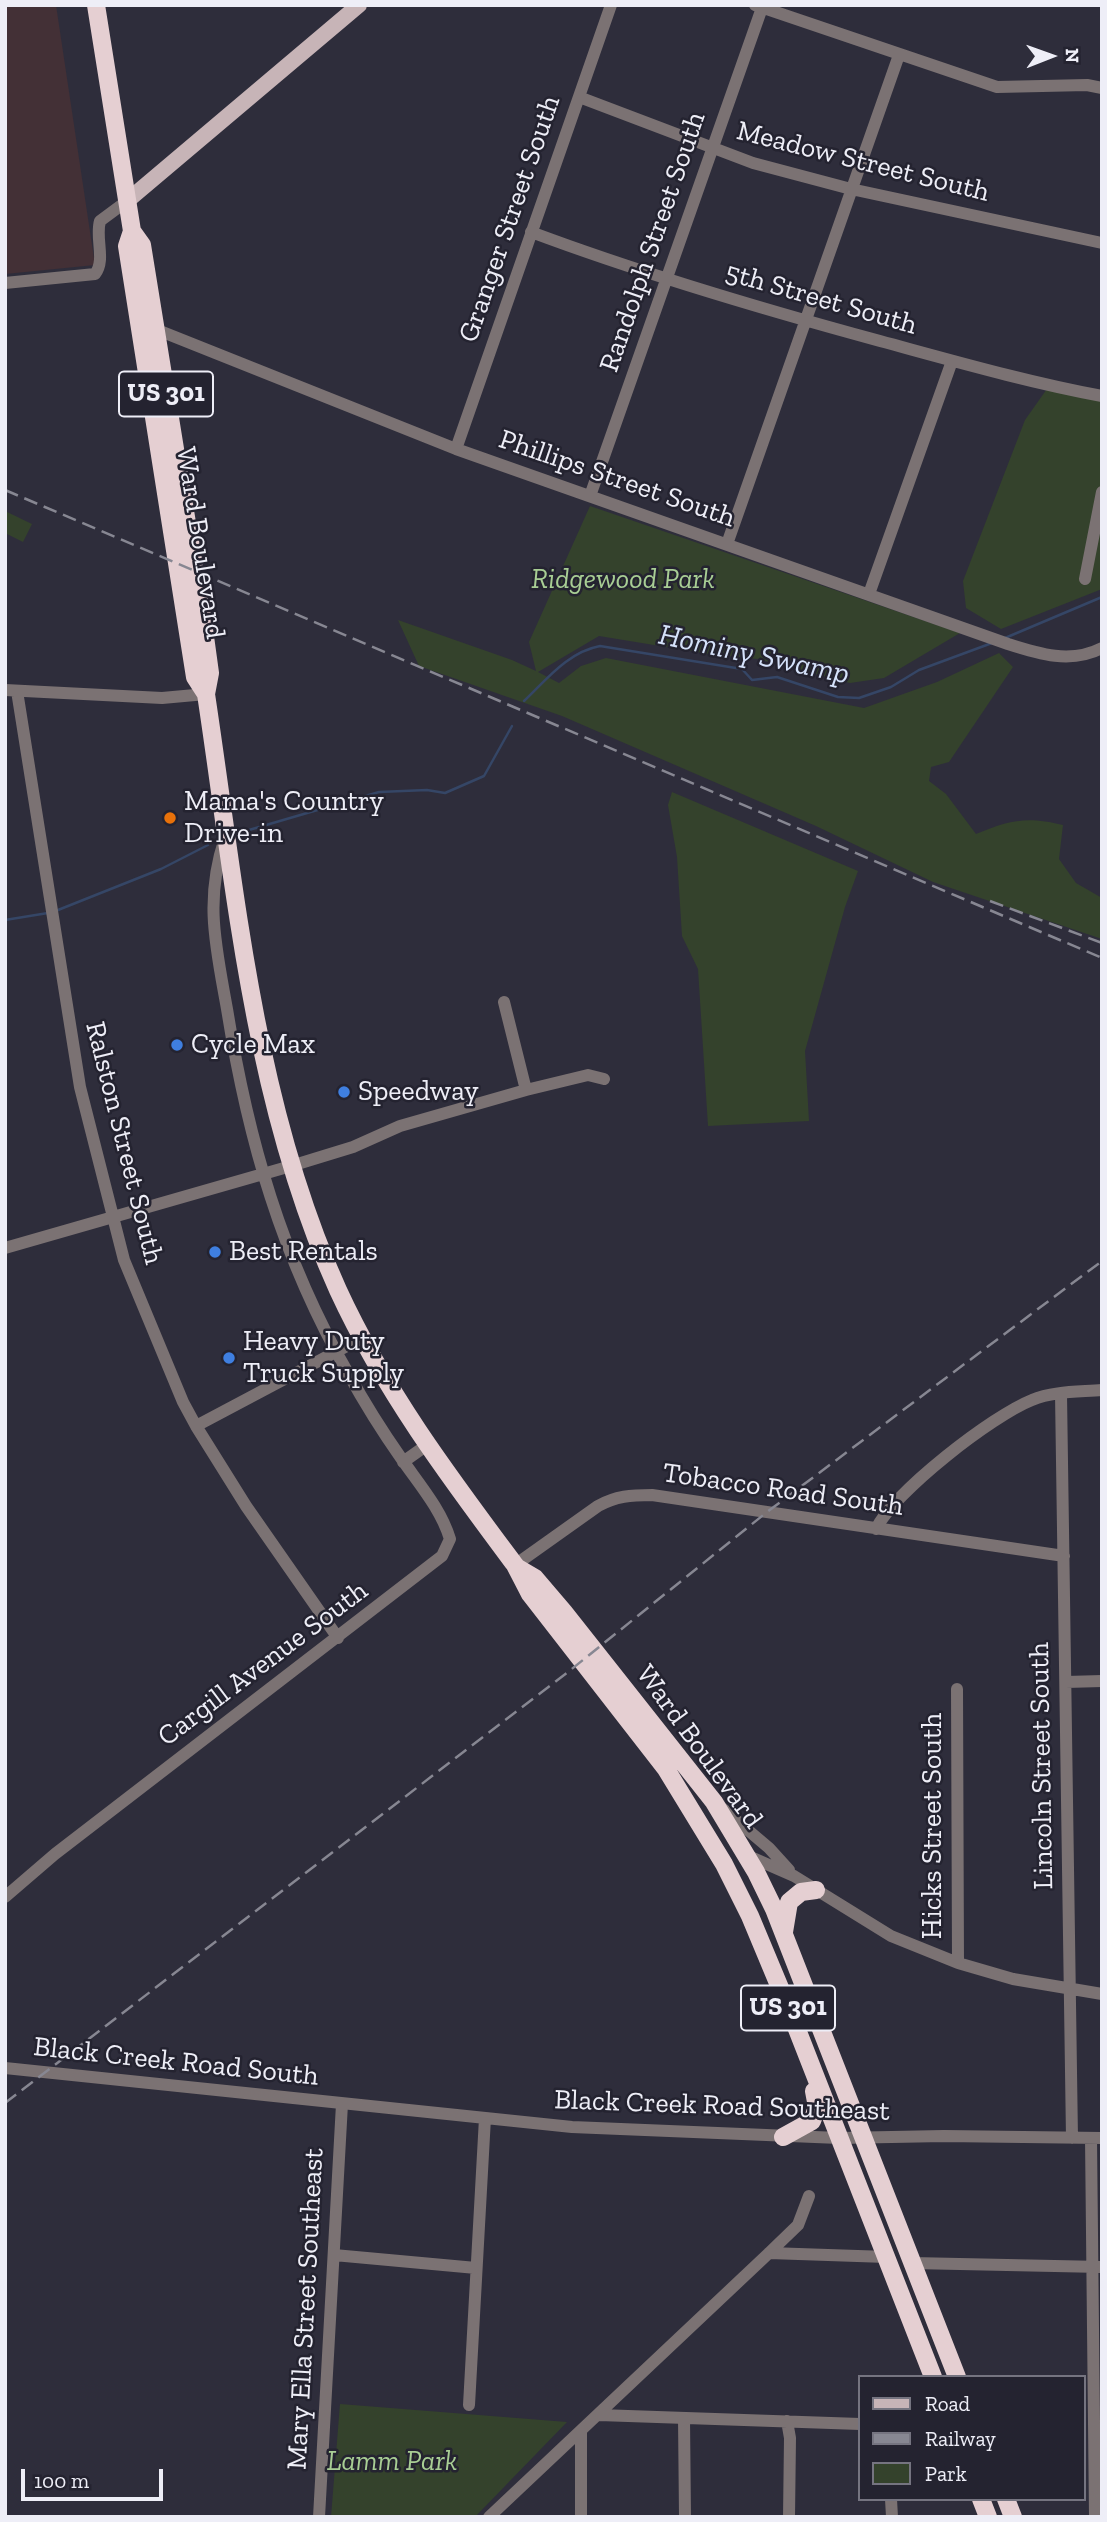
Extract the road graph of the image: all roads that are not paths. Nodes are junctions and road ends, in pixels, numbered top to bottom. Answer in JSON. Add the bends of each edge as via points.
{"nodes":[{"id":1,"x":96,"y":5,"type":"edge"},
{"id":2,"x":359,"y":5,"type":"edge"},
{"id":3,"x":611,"y":5,"type":"edge"},
{"id":4,"x":760,"y":6,"type":"edge"},
{"id":5,"x":899,"y":55,"type":"junction"},
{"id":6,"x":1102,"y":88,"type":"edge"},
{"id":7,"x":579,"y":97,"type":"junction"},
{"id":8,"x":711,"y":149,"type":"junction"},
{"id":9,"x":851,"y":189,"type":"junction"},
{"id":10,"x":127,"y":201,"type":"junction"},
{"id":11,"x":531,"y":232,"type":"junction"},
{"id":12,"x":1102,"y":243,"type":"edge"},
{"id":13,"x":665,"y":281,"type":"junction"},
{"id":14,"x":5,"y":284,"type":"edge"},
{"id":15,"x":807,"y":321,"type":"junction"},
{"id":16,"x":147,"y":326,"type":"junction"},
{"id":17,"x":952,"y":361,"type":"junction"},
{"id":18,"x":1102,"y":396,"type":"edge"},
{"id":19,"x":456,"y":449,"type":"junction"},
{"id":20,"x":1102,"y":492,"type":"edge"},
{"id":21,"x":590,"y":496,"type":"junction"},
{"id":22,"x":727,"y":544,"type":"junction"},
{"id":23,"x":1085,"y":579,"type":"dead end"},
{"id":24,"x":869,"y":594,"type":"junction"},
{"id":25,"x":1102,"y":648,"type":"edge"},
{"id":26,"x":11,"y":690,"type":"edge"},
{"id":27,"x":206,"y":694,"type":"junction"},
{"id":28,"x":227,"y":832,"type":"junction"},
{"id":29,"x":504,"y":1002,"type":"dead end"},
{"id":30,"x":604,"y":1079,"type":"dead end"},
{"id":31,"x":526,"y":1090,"type":"junction"},
{"id":32,"x":291,"y":1166,"type":"junction"},
{"id":33,"x":261,"y":1175,"type":"junction"},
{"id":34,"x":113,"y":1217,"type":"junction"},
{"id":35,"x":5,"y":1248,"type":"edge"},
{"id":36,"x":362,"y":1338,"type":"junction"},
{"id":37,"x":336,"y":1352,"type":"junction"},
{"id":38,"x":1102,"y":1390,"type":"edge"},
{"id":39,"x":1061,"y":1394,"type":"junction"},
{"id":40,"x":196,"y":1426,"type":"junction"},
{"id":41,"x":427,"y":1445,"type":"junction"},
{"id":42,"x":403,"y":1462,"type":"junction"},
{"id":43,"x":876,"y":1529,"type":"junction"},
{"id":44,"x":1064,"y":1556,"type":"junction"},
{"id":45,"x":515,"y":1566,"type":"junction"},
{"id":46,"x":338,"y":1638,"type":"junction"},
{"id":47,"x":1102,"y":1681,"type":"edge"},
{"id":48,"x":1066,"y":1682,"type":"junction"},
{"id":49,"x":957,"y":1689,"type":"dead end"},
{"id":50,"x":714,"y":1802,"type":"junction"},
{"id":51,"x":708,"y":1835,"type":"junction"},
{"id":52,"x":746,"y":1855,"type":"junction"},
{"id":53,"x":794,"y":1876,"type":"junction"},
{"id":54,"x":816,"y":1890,"type":"junction"},
{"id":55,"x":5,"y":1897,"type":"edge"},
{"id":56,"x":784,"y":1935,"type":"junction"},
{"id":57,"x":761,"y":1941,"type":"junction"},
{"id":58,"x":958,"y":1963,"type":"junction"},
{"id":59,"x":1068,"y":1991,"type":"junction"},
{"id":60,"x":1102,"y":1994,"type":"edge"},
{"id":61,"x":810,"y":2064,"type":"junction"},
{"id":62,"x":5,"y":2068,"type":"edge"},
{"id":63,"x":342,"y":2104,"type":"junction"},
{"id":64,"x":485,"y":2118,"type":"junction"},
{"id":65,"x":783,"y":2137,"type":"junction"},
{"id":66,"x":852,"y":2138,"type":"junction"},
{"id":67,"x":1072,"y":2138,"type":"junction"},
{"id":68,"x":1096,"y":2138,"type":"edge"},
{"id":69,"x":809,"y":2196,"type":"dead end"},
{"id":70,"x":769,"y":2253,"type":"junction"},
{"id":71,"x":334,"y":2255,"type":"junction"},
{"id":72,"x":887,"y":2257,"type":"junction"},
{"id":73,"x":912,"y":2263,"type":"junction"},
{"id":74,"x":1097,"y":2267,"type":"edge"},
{"id":75,"x":476,"y":2268,"type":"junction"},
{"id":76,"x":941,"y":2336,"type":"junction"},
{"id":77,"x":932,"y":2375,"type":"edge"},
{"id":78,"x":956,"y":2375,"type":"edge"},
{"id":79,"x":469,"y":2406,"type":"dead end"},
{"id":80,"x":599,"y":2415,"type":"junction"},
{"id":81,"x":684,"y":2418,"type":"junction"},
{"id":82,"x":787,"y":2421,"type":"junction"},
{"id":83,"x":858,"y":2424,"type":"edge"},
{"id":84,"x":581,"y":2431,"type":"junction"},
{"id":85,"x":1094,"y":2431,"type":"edge"},
{"id":86,"x":319,"y":2517,"type":"edge"},
{"id":87,"x":489,"y":2517,"type":"edge"},
{"id":88,"x":581,"y":2517,"type":"edge"},
{"id":89,"x":685,"y":2517,"type":"edge"},
{"id":90,"x":789,"y":2517,"type":"edge"},
{"id":91,"x":1095,"y":2517,"type":"edge"}],
"edges":[{"from":1,"to":10,"type":"highway","name":"Ward Boulevard"},
{"from":2,"to":10,"type":"main road"},
{"from":3,"to":7,"type":"street","name":"Granger Street South"},
{"from":4,"to":5,"type":"street"},
{"from":4,"to":8,"type":"street","name":"Randolph Street South"},
{"from":5,"to":6,"type":"street","via":[[997,87]]},
{"from":5,"to":9,"type":"street"},
{"from":7,"to":8,"type":"street","name":"Meadow Street South"},
{"from":7,"to":11,"type":"street","name":"Granger Street South"},
{"from":8,"to":9,"type":"street","name":"Meadow Street South"},
{"from":8,"to":13,"type":"street","name":"Randolph Street South"},
{"from":9,"to":12,"type":"street","name":"Meadow Street South"},
{"from":9,"to":15,"type":"street"},
{"from":10,"to":14,"type":"street","via":[[100,221],[100,261],[95,274]]},
{"from":10,"to":16,"type":"highway","name":"Ward Boulevard","number":"US 301","via":[[132,231],[127,246]]},
{"from":11,"to":13,"type":"street","name":"5th Street South"},
{"from":11,"to":19,"type":"street","name":"Granger Street South"},
{"from":13,"to":15,"type":"street","name":"5th Street South"},
{"from":13,"to":21,"type":"street","name":"Randolph Street South"},
{"from":15,"to":17,"type":"street","name":"5th Street South"},
{"from":15,"to":22,"type":"street"},
{"from":16,"to":19,"type":"street","name":"Phillips Street South"},
{"from":16,"to":27,"type":"highway","name":"Ward Boulevard","number":"US 301","via":[[195,677]]},
{"from":17,"to":18,"type":"street","name":"5th Street South"},
{"from":17,"to":24,"type":"street"},
{"from":19,"to":21,"type":"street","name":"Phillips Street South"},
{"from":20,"to":23,"type":"street"},
{"from":21,"to":22,"type":"street","name":"Phillips Street South"},
{"from":22,"to":24,"type":"street","name":"Phillips Street South"},
{"from":24,"to":25,"type":"street","name":"Phillips Street South","via":[[1049,656],[1086,654]]},
{"from":26,"to":27,"type":"street","via":[[162,698]]},
{"from":26,"to":34,"type":"street","name":"Ralston Street South","via":[[80,1087]]},
{"from":27,"to":28,"type":"highway","name":"Ward Boulevard"},
{"from":28,"to":32,"type":"highway","name":"Ward Boulevard","via":[[267,1074]]},
{"from":28,"to":33,"type":"street","via":[[213,891],[213,929]]},
{"from":29,"to":31,"type":"street"},
{"from":30,"to":31,"type":"street","via":[[588,1075]]},
{"from":31,"to":32,"type":"street","via":[[400,1126],[353,1147]]},
{"from":32,"to":33,"type":"street"},
{"from":32,"to":36,"type":"highway","name":"Ward Boulevard","via":[[324,1256]]},
{"from":33,"to":34,"type":"street"},
{"from":33,"to":37,"type":"street","via":[[294,1263]]},
{"from":34,"to":35,"type":"street"},
{"from":34,"to":40,"type":"street","name":"Ralston Street South","via":[[148,1321]]},
{"from":36,"to":37,"type":"street"},
{"from":36,"to":41,"type":"highway","name":"Ward Boulevard"},
{"from":37,"to":40,"type":"street"},
{"from":37,"to":42,"type":"street"},
{"from":38,"to":39,"type":"street"},
{"from":39,"to":43,"type":"street","via":[[1035,1398],[996,1419],[895,1501]]},
{"from":39,"to":44,"type":"street","name":"Lincoln Street South"},
{"from":40,"to":46,"type":"street","name":"Ralston Street South"},
{"from":41,"to":42,"type":"street"},
{"from":41,"to":45,"type":"highway","name":"Ward Boulevard"},
{"from":42,"to":46,"type":"street","name":"Cargill Avenue South","via":[[445,1522],[448,1547]]},
{"from":43,"to":44,"type":"street","name":"Tobacco Road South"},
{"from":43,"to":45,"type":"street","name":"Tobacco Road South","via":[[631,1495],[598,1506]]},
{"from":44,"to":48,"type":"street","name":"Lincoln Street South"},
{"from":45,"to":50,"type":"highway","name":"Ward Boulevard","number":"US 301","via":[[535,1578],[564,1612]]},
{"from":45,"to":51,"type":"highway","name":"Ward Boulevard","number":"US 301","via":[[530,1594],[666,1769]]},
{"from":46,"to":55,"type":"street","name":"Cargill Avenue South"},
{"from":47,"to":48,"type":"street"},
{"from":48,"to":59,"type":"street","name":"Lincoln Street South"},
{"from":49,"to":58,"type":"street","name":"Hicks Street South"},
{"from":50,"to":52,"type":"highway","name":"Ward Boulevard","number":"US 301"},
{"from":50,"to":53,"type":"street","via":[[769,1848]]},
{"from":51,"to":52,"type":"highway"},
{"from":51,"to":57,"type":"highway","name":"Ward Boulevard","number":"US 301"},
{"from":52,"to":53,"type":"street"},
{"from":52,"to":56,"type":"highway","name":"Ward Boulevard","number":"US 301"},
{"from":53,"to":54,"type":"street"},
{"from":54,"to":56,"type":"highway","via":[[801,1892],[789,1902]]},
{"from":54,"to":58,"type":"street","via":[[891,1936]]},
{"from":56,"to":66,"type":"highway","name":"Ward Boulevard","number":"US 301"},
{"from":57,"to":61,"type":"highway","name":"Ward Boulevard","number":"US 301"},
{"from":57,"to":66,"type":"highway","via":[[795,2000]]},
{"from":58,"to":59,"type":"street"},
{"from":59,"to":60,"type":"street"},
{"from":59,"to":67,"type":"street","name":"Lincoln Street South"},
{"from":61,"to":65,"type":"highway","via":[[808,2078],[817,2099],[816,2115],[806,2126]]},
{"from":61,"to":66,"type":"highway","name":"Ward Boulevard","number":"US 301"},
{"from":62,"to":63,"type":"street","name":"Black Creek Road South"},
{"from":63,"to":64,"type":"street","name":"Black Creek Road Southeast"},
{"from":63,"to":71,"type":"street","name":"Mary Ella Street Southeast"},
{"from":64,"to":65,"type":"street","name":"Black Creek Road Southeast"},
{"from":64,"to":75,"type":"street"},
{"from":65,"to":66,"type":"street","name":"Black Creek Road Southeast"},
{"from":66,"to":67,"type":"street","name":"Black Creek Road Southeast"},
{"from":66,"to":72,"type":"highway","name":"Ward Boulevard","number":"US 301"},
{"from":66,"to":73,"type":"highway","name":"Ward Boulevard","number":"US 301"},
{"from":66,"to":76,"type":"highway","via":[[918,2299]]},
{"from":67,"to":68,"type":"street","name":"Black Creek Road Southeast"},
{"from":68,"to":74,"type":"street"},
{"from":69,"to":70,"type":"street","via":[[798,2225]]},
{"from":70,"to":72,"type":"street"},
{"from":70,"to":80,"type":"street"},
{"from":71,"to":75,"type":"street"},
{"from":71,"to":86,"type":"street","name":"Mary Ella Street Southeast"},
{"from":72,"to":77,"type":"highway","name":"Ward Boulevard","number":"US 301"},
{"from":73,"to":74,"type":"street"},
{"from":73,"to":76,"type":"highway","name":"Ward Boulevard","number":"US 301"},
{"from":74,"to":85,"type":"street"},
{"from":75,"to":79,"type":"street"},
{"from":76,"to":78,"type":"highway","name":"Ward Boulevard","number":"US 301"},
{"from":80,"to":81,"type":"street"},
{"from":80,"to":84,"type":"street"},
{"from":81,"to":82,"type":"street"},
{"from":81,"to":89,"type":"street"},
{"from":82,"to":83,"type":"street"},
{"from":82,"to":90,"type":"street"},
{"from":84,"to":87,"type":"street"},
{"from":84,"to":88,"type":"street"},
{"from":85,"to":91,"type":"street"}]}
